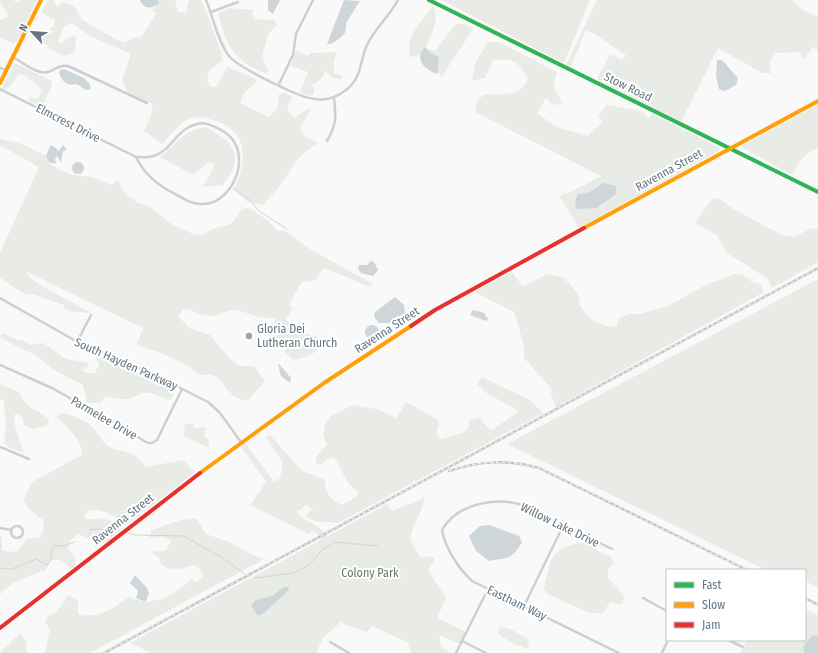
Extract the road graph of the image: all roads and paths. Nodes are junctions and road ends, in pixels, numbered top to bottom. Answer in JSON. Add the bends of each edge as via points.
{"nodes":[{"id":1,"x":41,"y":0,"type":"edge"},
{"id":2,"x":206,"y":0,"type":"edge"},
{"id":3,"x":313,"y":0,"type":"edge"},
{"id":4,"x":398,"y":0,"type":"edge"},
{"id":5,"x":429,"y":0,"type":"edge"},
{"id":6,"x":238,"y":2,"type":"dead end"},
{"id":7,"x":211,"y":12,"type":"junction"},
{"id":8,"x":13,"y":57,"type":"junction"},
{"id":9,"x":0,"y":68,"type":"edge"},
{"id":10,"x":6,"y":70,"type":"junction"},
{"id":11,"x":0,"y":83,"type":"edge"},
{"id":12,"x":279,"y":84,"type":"junction"},
{"id":13,"x":0,"y":89,"type":"edge"},
{"id":14,"x":334,"y":98,"type":"junction"},
{"id":15,"x":818,"y":101,"type":"edge"},
{"id":16,"x":146,"y":103,"type":"dead end"},
{"id":17,"x":327,"y":140,"type":"dead end"},
{"id":18,"x":731,"y":149,"type":"junction"},
{"id":19,"x":136,"y":158,"type":"junction"},
{"id":20,"x":818,"y":192,"type":"edge"},
{"id":21,"x":0,"y":298,"type":"edge"},
{"id":22,"x":91,"y":315,"type":"dead end"},
{"id":23,"x":77,"y":342,"type":"junction"},
{"id":24,"x":0,"y":365,"type":"edge"},
{"id":25,"x":182,"y":389,"type":"junction"},
{"id":26,"x":241,"y":442,"type":"junction"},
{"id":27,"x":0,"y":447,"type":"edge"},
{"id":28,"x":29,"y":459,"type":"dead end"},
{"id":29,"x":563,"y":526,"type":"junction"},
{"id":30,"x":0,"y":528,"type":"edge"},
{"id":31,"x":444,"y":528,"type":"joint"},
{"id":32,"x":11,"y":530,"type":"junction"},
{"id":33,"x":612,"y":550,"type":"dead end"},
{"id":34,"x":488,"y":589,"type":"junction"},
{"id":35,"x":643,"y":598,"type":"dead end"},
{"id":36,"x":524,"y":606,"type":"junction"},
{"id":37,"x":666,"y":610,"type":"edge"},
{"id":38,"x":0,"y":628,"type":"edge"},
{"id":39,"x":462,"y":641,"type":"junction"},
{"id":40,"x":668,"y":641,"type":"edge"},
{"id":41,"x":730,"y":641,"type":"edge"},
{"id":42,"x":330,"y":642,"type":"dead end"},
{"id":43,"x":743,"y":647,"type":"dead end"},
{"id":44,"x":349,"y":653,"type":"edge"},
{"id":45,"x":456,"y":653,"type":"edge"},
{"id":46,"x":486,"y":653,"type":"edge"},
{"id":47,"x":619,"y":653,"type":"edge"},
{"id":48,"x":662,"y":653,"type":"edge"}],
"edges":[{"from":1,"to":8,"type":"street"},
{"from":2,"to":7,"type":"street"},
{"from":3,"to":12,"type":"street","via":[[298,30],[293,55]]},
{"from":4,"to":14,"type":"street","via":[[371,37],[356,79],[348,89]]},
{"from":5,"to":18,"type":"street","name":"Stow Road"},
{"from":6,"to":7,"type":"street"},
{"from":7,"to":12,"type":"street","via":[[223,45],[231,58]]},
{"from":8,"to":10,"type":"street"},
{"from":8,"to":16,"type":"street","via":[[40,72],[49,72],[62,65],[68,66]]},
{"from":9,"to":10,"type":"street"},
{"from":10,"to":11,"type":"street"},
{"from":12,"to":14,"type":"street","via":[[309,98]]},
{"from":13,"to":19,"type":"street","name":"Elmcrest Drive"},
{"from":14,"to":17,"type":"street","via":[[337,116]]},
{"from":15,"to":18,"type":"street","name":"Ravenna Street"},
{"from":18,"to":20,"type":"street","name":"Stow Road"},
{"from":18,"to":26,"type":"street","name":"Ravenna Street","via":[[436,309]]},
{"from":19,"to":19,"type":"street","name":"Elmcrest Drive","via":[[149,158],[158,154],[184,130],[202,123],[212,125],[229,135],[237,145],[240,156],[237,172],[225,193],[215,201],[204,204],[189,201],[161,187]]},
{"from":21,"to":23,"type":"street","name":"South Hayden Parkway"},
{"from":22,"to":23,"type":"street"},
{"from":23,"to":25,"type":"street","name":"South Hayden Parkway"},
{"from":24,"to":25,"type":"street","name":"Parmelee Drive","via":[[54,389],[148,443],[157,440]]},
{"from":25,"to":26,"type":"street","name":"South Hayden Parkway","via":[[214,407]]},
{"from":26,"to":38,"type":"street","name":"Ravenna Street"},
{"from":27,"to":28,"type":"street"},
{"from":29,"to":31,"type":"street","name":"Willow Lake Drive","via":[[522,505],[498,501],[473,506],[455,516]]},
{"from":29,"to":33,"type":"street","name":"Willow Lake Drive"},
{"from":29,"to":36,"type":"street"},
{"from":30,"to":32,"type":"street"},
{"from":31,"to":34,"type":"street","name":"Eastham Way","via":[[445,542],[463,572],[472,581]]},
{"from":32,"to":32,"type":"street","via":[[15,537],[21,537],[24,533],[20,527]]},
{"from":34,"to":36,"type":"street","name":"Eastham Way"},
{"from":34,"to":39,"type":"street"},
{"from":35,"to":37,"type":"street"},
{"from":36,"to":47,"type":"street","name":"Eastham Way"},
{"from":39,"to":45,"type":"street"},
{"from":39,"to":46,"type":"street"},
{"from":40,"to":48,"type":"street"},
{"from":41,"to":43,"type":"street"},
{"from":42,"to":44,"type":"street"}]}
